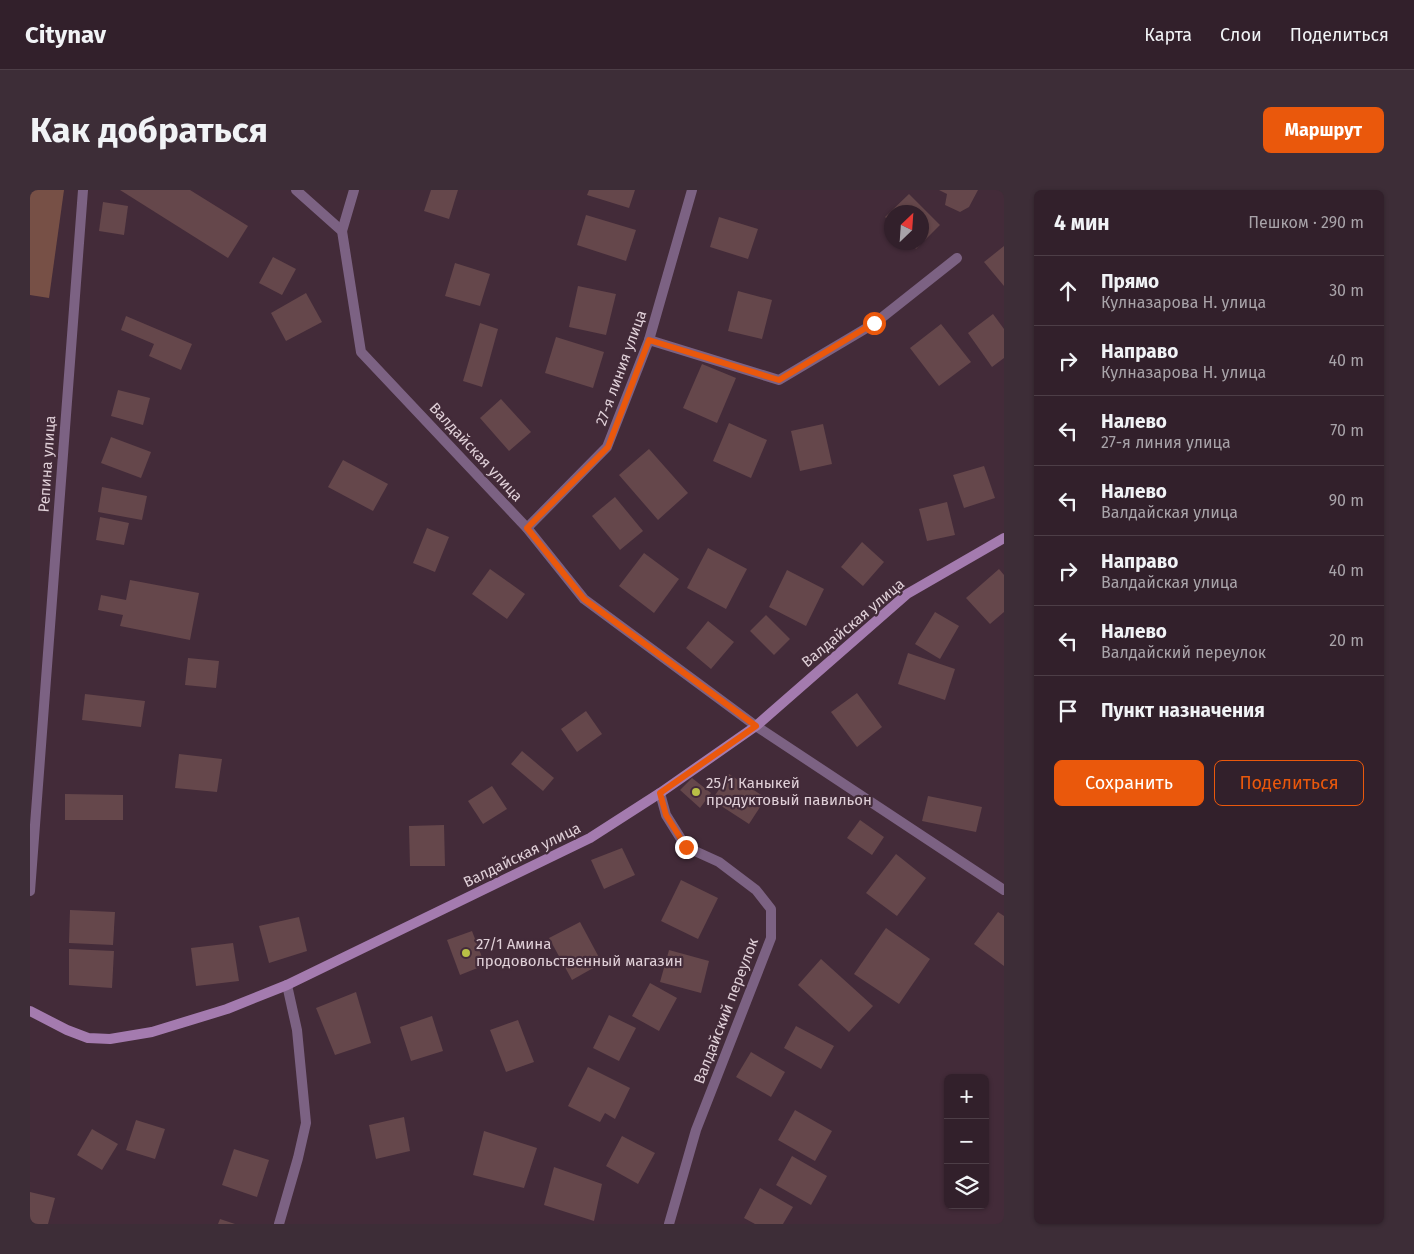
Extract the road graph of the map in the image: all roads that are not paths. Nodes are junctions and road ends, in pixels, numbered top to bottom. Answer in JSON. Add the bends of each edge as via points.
{"nodes":[{"id":1,"x":83,"y":190,"type":"edge"},
{"id":2,"x":296,"y":190,"type":"edge"},
{"id":3,"x":354,"y":190,"type":"edge"},
{"id":4,"x":692,"y":190,"type":"edge"},
{"id":5,"x":342,"y":231,"type":"junction"},
{"id":6,"x":957,"y":258,"type":"dead end"},
{"id":7,"x":649,"y":340,"type":"junction"},
{"id":8,"x":527,"y":528,"type":"junction"},
{"id":9,"x":1004,"y":538,"type":"edge"},
{"id":10,"x":756,"y":726,"type":"junction"},
{"id":11,"x":660,"y":793,"type":"junction"},
{"id":12,"x":1004,"y":890,"type":"edge"},
{"id":13,"x":30,"y":891,"type":"edge"},
{"id":14,"x":287,"y":985,"type":"junction"},
{"id":15,"x":30,"y":1011,"type":"edge"},
{"id":16,"x":279,"y":1224,"type":"edge"},
{"id":17,"x":669,"y":1224,"type":"edge"}],
"edges":[{"from":1,"to":13,"type":"street","name":"Репина улица"},
{"from":2,"to":5,"type":"street"},
{"from":3,"to":5,"type":"street"},
{"from":4,"to":7,"type":"street","name":"27-я линия улица"},
{"from":5,"to":8,"type":"street","name":"Валдайская улица","via":[[361,352]]},
{"from":6,"to":7,"type":"street","via":[[874,323],[779,380]]},
{"from":7,"to":8,"type":"street","name":"27-я линия улица","via":[[608,447]]},
{"from":8,"to":10,"type":"street","name":"Валдайская улица","via":[[584,599]]},
{"from":9,"to":10,"type":"street","name":"Валдайская улица","via":[[907,594]]},
{"from":10,"to":11,"type":"street","name":"Валдайская улица"},
{"from":10,"to":12,"type":"street","name":"Валдайская улица"},
{"from":11,"to":14,"type":"street","name":"Валдайская улица","via":[[590,838]]},
{"from":11,"to":17,"type":"street","name":"Валдайский переулок","via":[[666,815],[686,847],[719,862],[756,890],[770,909],[771,938],[696,1130]]},
{"from":14,"to":15,"type":"street","name":"Валдайская улица","via":[[227,1009],[152,1032],[110,1039],[88,1038]]},
{"from":14,"to":16,"type":"street","via":[[297,1030],[306,1123]]}]}
